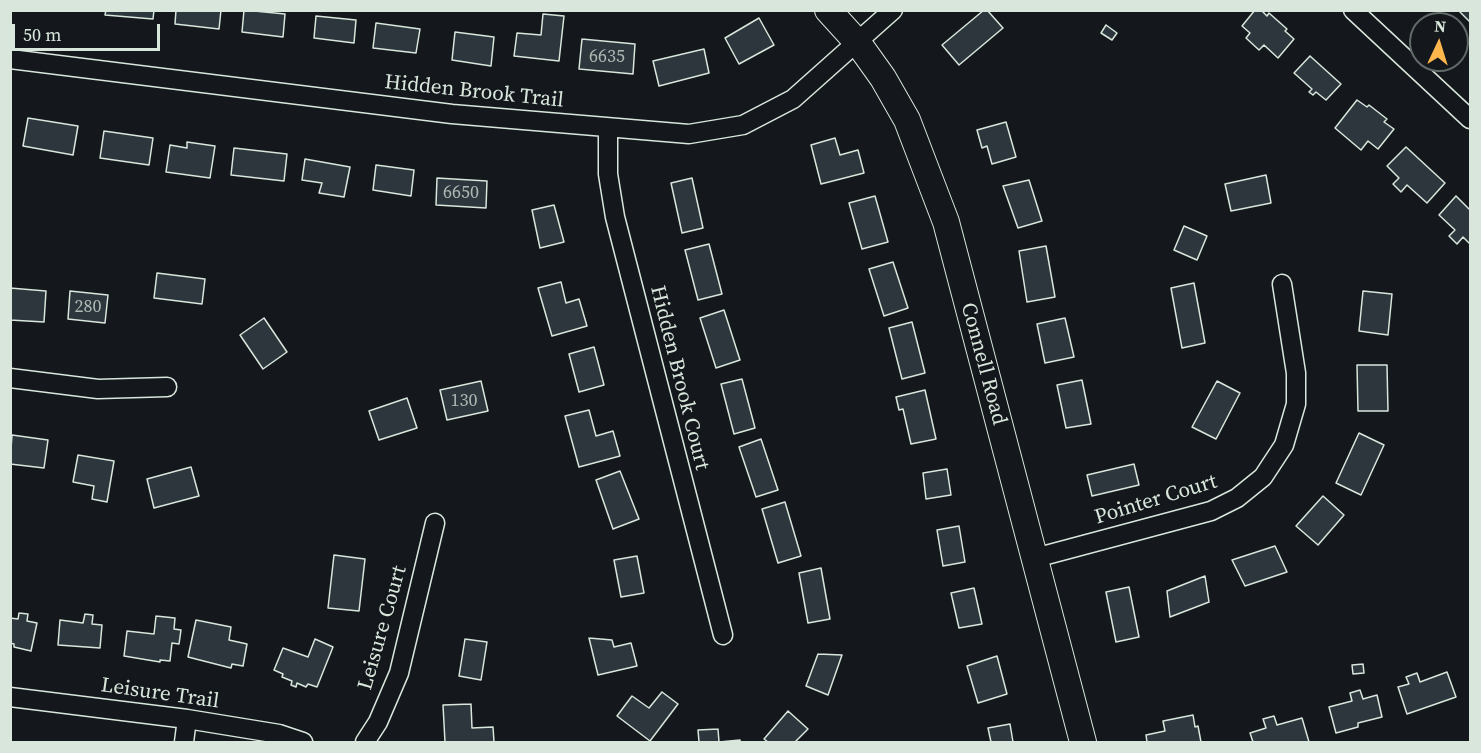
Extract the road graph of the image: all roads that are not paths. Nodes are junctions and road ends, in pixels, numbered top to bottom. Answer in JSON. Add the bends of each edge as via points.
{"nodes":[{"id":1,"x":828,"y":10,"type":"edge"},
{"id":2,"x":893,"y":10,"type":"edge"},
{"id":3,"x":1353,"y":10,"type":"edge"},
{"id":4,"x":858,"y":43,"type":"junction"},
{"id":5,"x":10,"y":59,"type":"edge"},
{"id":6,"x":1470,"y":119,"type":"edge"},
{"id":7,"x":608,"y":129,"type":"junction"},
{"id":8,"x":1282,"y":284,"type":"dead end"},
{"id":9,"x":10,"y":378,"type":"edge"},
{"id":10,"x":167,"y":387,"type":"dead end"},
{"id":11,"x":435,"y":523,"type":"dead end"},
{"id":12,"x":1035,"y":558,"type":"junction"},
{"id":13,"x":723,"y":635,"type":"dead end"},
{"id":14,"x":10,"y":697,"type":"edge"},
{"id":15,"x":187,"y":719,"type":"junction"},
{"id":16,"x":184,"y":742,"type":"edge"},
{"id":17,"x":303,"y":742,"type":"edge"},
{"id":18,"x":365,"y":742,"type":"edge"},
{"id":19,"x":1083,"y":742,"type":"edge"}],
"edges":[{"from":1,"to":4,"type":"street","name":"Connell Road"},
{"from":2,"to":4,"type":"street","name":"Hidden Brook Trail"},
{"from":3,"to":6,"type":"street"},
{"from":4,"to":7,"type":"street","name":"Hidden Brook Trail","via":[[793,99],[743,125],[689,134]]},
{"from":4,"to":12,"type":"street","name":"Connell Road","via":[[907,120],[946,222]]},
{"from":5,"to":7,"type":"street","name":"Hidden Brook Trail","via":[[452,114]]},
{"from":7,"to":13,"type":"street","name":"Hidden Brook Court","via":[[608,174],[615,217]]},
{"from":8,"to":12,"type":"street","name":"Pointer Court","via":[[1296,373],[1296,405],[1284,445],[1263,477],[1238,498],[1211,511]]},
{"from":9,"to":10,"type":"street","via":[[98,389]]},
{"from":11,"to":18,"type":"street","name":"Leisure Court","via":[[399,673]]},
{"from":12,"to":19,"type":"street","name":"Connell Road"},
{"from":14,"to":15,"type":"street","name":"Leisure Trail"},
{"from":15,"to":16,"type":"street"},
{"from":15,"to":17,"type":"street","name":"Leisure Trail","via":[[279,734]]}]}
